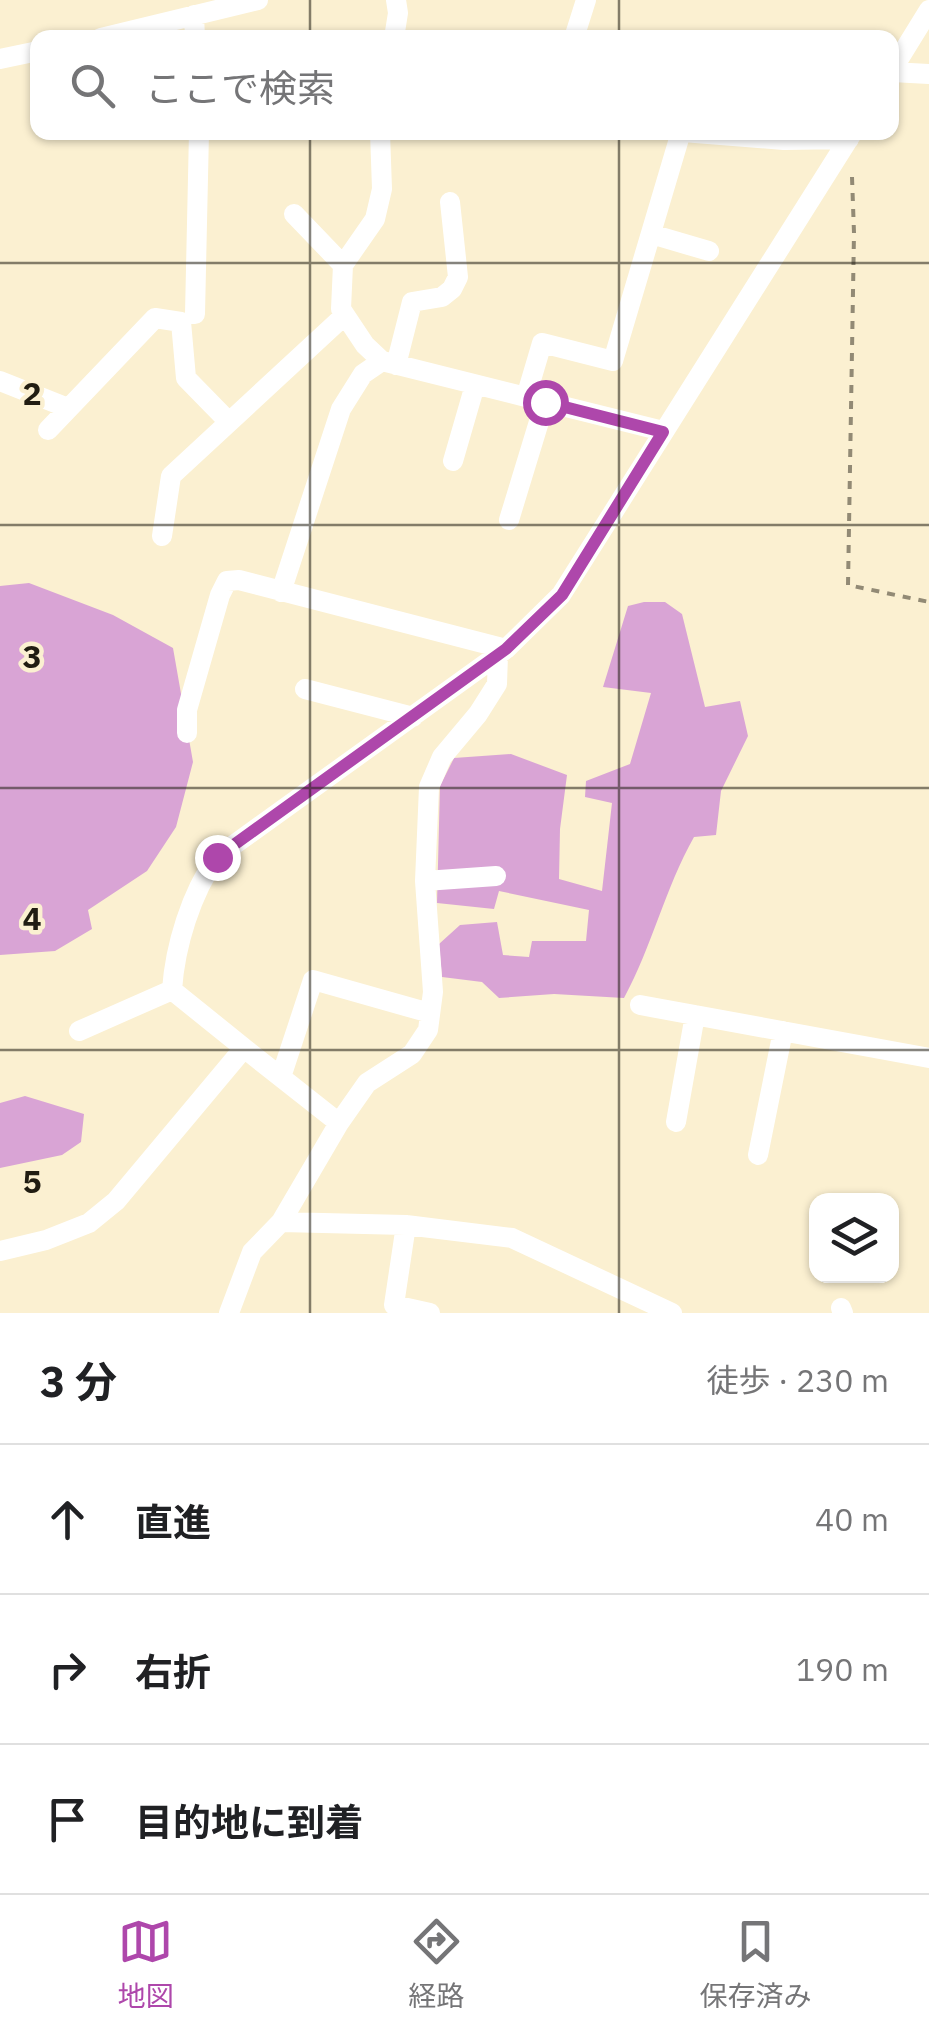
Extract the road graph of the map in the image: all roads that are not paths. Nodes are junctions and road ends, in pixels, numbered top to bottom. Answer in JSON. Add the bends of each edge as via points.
{"nodes":[{"id":1,"x":156,"y":0,"type":"edge"},
{"id":2,"x":258,"y":0,"type":"edge"},
{"id":3,"x":396,"y":0,"type":"edge"},
{"id":4,"x":586,"y":0,"type":"edge"},
{"id":5,"x":929,"y":10,"type":"edge"},
{"id":6,"x":194,"y":15,"type":"junction"},
{"id":7,"x":159,"y":24,"type":"junction"},
{"id":8,"x":134,"y":30,"type":"edge"},
{"id":9,"x":195,"y":30,"type":"edge"},
{"id":10,"x":395,"y":30,"type":"edge"},
{"id":11,"x":577,"y":30,"type":"edge"},
{"id":12,"x":30,"y":53,"type":"edge"},
{"id":13,"x":0,"y":59,"type":"edge"},
{"id":14,"x":899,"y":59,"type":"edge"},
{"id":15,"x":899,"y":72,"type":"edge"},
{"id":16,"x":929,"y":74,"type":"edge"},
{"id":17,"x":198,"y":140,"type":"edge"},
{"id":18,"x":380,"y":140,"type":"edge"},
{"id":19,"x":680,"y":140,"type":"edge"},
{"id":20,"x":848,"y":140,"type":"edge"},
{"id":21,"x":450,"y":202,"type":"dead end"},
{"id":22,"x":294,"y":214,"type":"dead end"},
{"id":23,"x":651,"y":234,"type":"junction"},
{"id":24,"x":709,"y":251,"type":"dead end"},
{"id":25,"x":343,"y":265,"type":"junction"},
{"id":26,"x":195,"y":314,"type":"dead end"},
{"id":27,"x":345,"y":315,"type":"junction"},
{"id":28,"x":389,"y":363,"type":"junction"},
{"id":29,"x":0,"y":381,"type":"edge"},
{"id":30,"x":475,"y":384,"type":"junction"},
{"id":31,"x":536,"y":400,"type":"junction"},
{"id":32,"x":68,"y":408,"type":"junction"},
{"id":33,"x":230,"y":422,"type":"junction"},
{"id":34,"x":48,"y":430,"type":"dead end"},
{"id":35,"x":663,"y":432,"type":"junction"},
{"id":36,"x":453,"y":462,"type":"dead end"},
{"id":37,"x":509,"y":520,"type":"dead end"},
{"id":38,"x":162,"y":536,"type":"dead end"},
{"id":39,"x":282,"y":592,"type":"junction"},
{"id":40,"x":502,"y":652,"type":"junction"},
{"id":41,"x":305,"y":689,"type":"dead end"},
{"id":42,"x":414,"y":717,"type":"junction"},
{"id":43,"x":187,"y":733,"type":"dead end"},
{"id":44,"x":496,"y":876,"type":"dead end"},
{"id":45,"x":425,"y":881,"type":"junction"},
{"id":46,"x":172,"y":990,"type":"junction"},
{"id":47,"x":640,"y":1005,"type":"dead end"},
{"id":48,"x":430,"y":1013,"type":"junction"},
{"id":49,"x":695,"y":1015,"type":"junction"},
{"id":50,"x":79,"y":1031,"type":"dead end"},
{"id":51,"x":783,"y":1031,"type":"junction"},
{"id":52,"x":244,"y":1048,"type":"junction"},
{"id":53,"x":929,"y":1058,"type":"edge"},
{"id":54,"x":281,"y":1077,"type":"junction"},
{"id":55,"x":339,"y":1122,"type":"junction"},
{"id":56,"x":676,"y":1122,"type":"dead end"},
{"id":57,"x":758,"y":1155,"type":"dead end"},
{"id":58,"x":281,"y":1222,"type":"junction"},
{"id":59,"x":406,"y":1225,"type":"junction"},
{"id":60,"x":0,"y":1250,"type":"edge"},
{"id":61,"x":230,"y":1313,"type":"edge"},
{"id":62,"x":430,"y":1313,"type":"edge"},
{"id":63,"x":672,"y":1313,"type":"edge"}],
"edges":[{"from":1,"to":7,"type":"street"},
{"from":2,"to":6,"type":"street"},
{"from":3,"to":10,"type":"street"},
{"from":4,"to":11,"type":"street"},
{"from":5,"to":14,"type":"street"},
{"from":6,"to":7,"type":"street"},
{"from":6,"to":9,"type":"street"},
{"from":7,"to":8,"type":"street"},
{"from":12,"to":13,"type":"street"},
{"from":15,"to":16,"type":"street"},
{"from":17,"to":26,"type":"street"},
{"from":18,"to":25,"type":"street","via":[[375,219]]},
{"from":19,"to":23,"type":"street"},
{"from":20,"to":35,"type":"street"},
{"from":21,"to":28,"type":"street","via":[[458,278],[442,297],[412,302]]},
{"from":22,"to":25,"type":"street"},
{"from":23,"to":24,"type":"street"},
{"from":23,"to":31,"type":"street","via":[[613,361],[542,343]]},
{"from":25,"to":27,"type":"street"},
{"from":27,"to":28,"type":"street","via":[[365,345]]},
{"from":27,"to":33,"type":"street"},
{"from":28,"to":30,"type":"street"},
{"from":28,"to":39,"type":"street","via":[[363,374],[341,409]]},
{"from":29,"to":32,"type":"street"},
{"from":30,"to":31,"type":"street"},
{"from":30,"to":36,"type":"street"},
{"from":31,"to":35,"type":"street"},
{"from":31,"to":37,"type":"street"},
{"from":32,"to":33,"type":"street","via":[[155,318],[181,322],[186,378]]},
{"from":32,"to":34,"type":"street"},
{"from":33,"to":38,"type":"street","via":[[172,476]]},
{"from":35,"to":40,"type":"street","via":[[562,595]]},
{"from":39,"to":40,"type":"street"},
{"from":39,"to":43,"type":"street","via":[[227,581],[187,710]]},
{"from":40,"to":42,"type":"street"},
{"from":40,"to":45,"type":"street","via":[[496,684],[442,757],[429,788]]},
{"from":41,"to":42,"type":"street"},
{"from":42,"to":46,"type":"street","via":[[217,857],[200,880]]},
{"from":44,"to":45,"type":"street"},
{"from":45,"to":48,"type":"street"},
{"from":46,"to":50,"type":"street"},
{"from":46,"to":52,"type":"street"},
{"from":47,"to":49,"type":"street"},
{"from":48,"to":54,"type":"street","via":[[313,980]]},
{"from":48,"to":55,"type":"street","via":[[428,1030],[412,1054],[367,1083]]},
{"from":49,"to":51,"type":"street"},
{"from":49,"to":56,"type":"street"},
{"from":51,"to":53,"type":"street"},
{"from":51,"to":57,"type":"street"},
{"from":52,"to":54,"type":"street"},
{"from":52,"to":60,"type":"street","via":[[90,1223]]},
{"from":54,"to":55,"type":"street"},
{"from":55,"to":58,"type":"street"},
{"from":58,"to":59,"type":"street"},
{"from":58,"to":61,"type":"street","via":[[252,1252]]},
{"from":59,"to":62,"type":"street","via":[[394,1304]]},
{"from":59,"to":63,"type":"street","via":[[512,1238]]}]}
